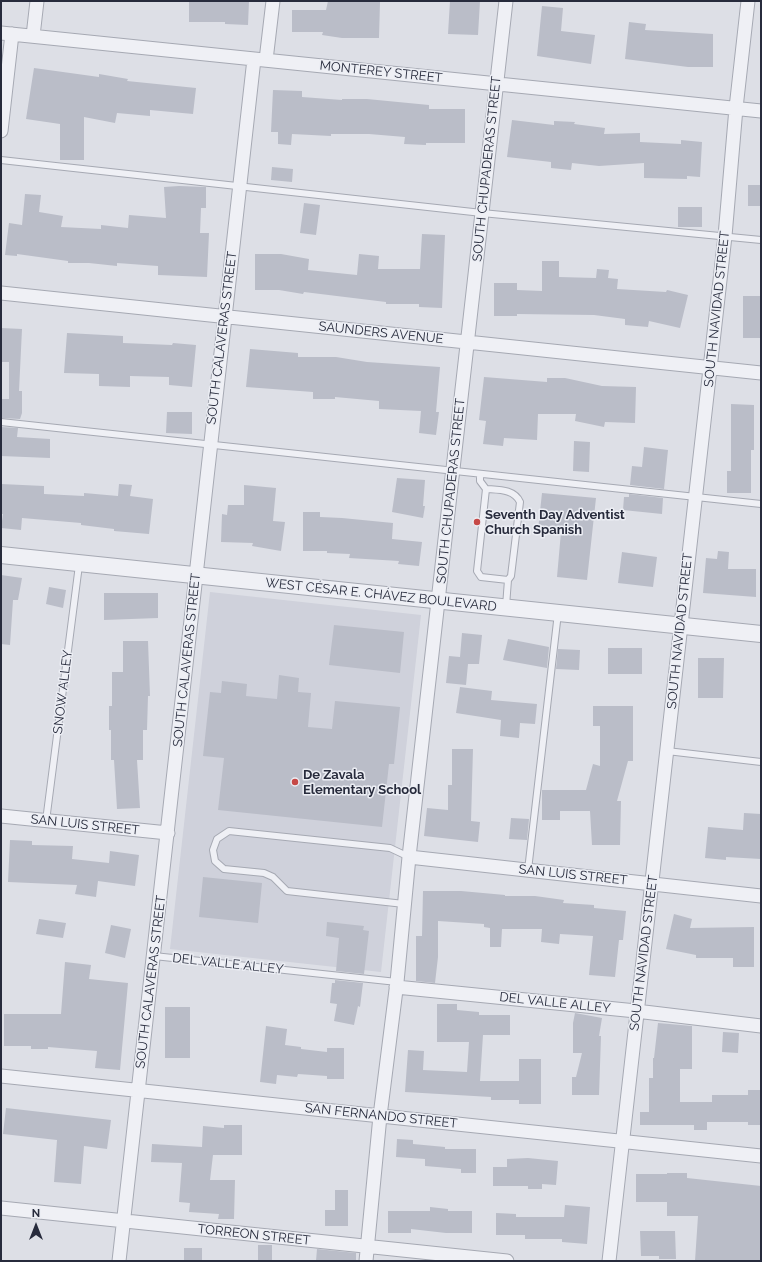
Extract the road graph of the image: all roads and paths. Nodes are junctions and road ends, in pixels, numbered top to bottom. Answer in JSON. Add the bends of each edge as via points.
{"nodes":[{"id":1,"x":37,"y":1,"type":"edge"},
{"id":2,"x":273,"y":1,"type":"edge"},
{"id":3,"x":506,"y":1,"type":"edge"},
{"id":4,"x":748,"y":1,"type":"edge"},
{"id":5,"x":7,"y":33,"type":"edge"},
{"id":6,"x":33,"y":36,"type":"junction"},
{"id":7,"x":260,"y":59,"type":"junction"},
{"id":8,"x":496,"y":84,"type":"junction"},
{"id":9,"x":736,"y":108,"type":"junction"},
{"id":10,"x":761,"y":111,"type":"edge"},
{"id":11,"x":1,"y":131,"type":"edge"},
{"id":12,"x":1,"y":160,"type":"edge"},
{"id":13,"x":240,"y":186,"type":"junction"},
{"id":14,"x":482,"y":213,"type":"junction"},
{"id":15,"x":725,"y":236,"type":"junction"},
{"id":16,"x":761,"y":240,"type":"edge"},
{"id":17,"x":1,"y":293,"type":"edge"},
{"id":18,"x":225,"y":317,"type":"junction"},
{"id":19,"x":468,"y":342,"type":"junction"},
{"id":20,"x":710,"y":368,"type":"junction"},
{"id":21,"x":761,"y":373,"type":"edge"},
{"id":22,"x":1,"y":422,"type":"edge"},
{"id":23,"x":210,"y":445,"type":"junction"},
{"id":24,"x":454,"y":472,"type":"junction"},
{"id":25,"x":480,"y":478,"type":"junction"},
{"id":26,"x":486,"y":489,"type":"junction"},
{"id":27,"x":695,"y":498,"type":"junction"},
{"id":28,"x":761,"y":504,"type":"edge"},
{"id":29,"x":1,"y":555,"type":"edge"},
{"id":30,"x":79,"y":563,"type":"junction"},
{"id":31,"x":195,"y":576,"type":"junction"},
{"id":32,"x":508,"y":580,"type":"junction"},
{"id":33,"x":439,"y":601,"type":"junction"},
{"id":34,"x":506,"y":608,"type":"junction"},
{"id":35,"x":558,"y":613,"type":"junction"},
{"id":36,"x":681,"y":626,"type":"junction"},
{"id":37,"x":761,"y":634,"type":"edge"},
{"id":38,"x":667,"y":751,"type":"junction"},
{"id":39,"x":761,"y":762,"type":"edge"},
{"id":40,"x":1,"y":816,"type":"edge"},
{"id":41,"x":46,"y":822,"type":"junction"},
{"id":42,"x":168,"y":833,"type":"junction"},
{"id":43,"x":409,"y":857,"type":"junction"},
{"id":44,"x":528,"y":870,"type":"junction"},
{"id":45,"x":652,"y":884,"type":"junction"},
{"id":46,"x":761,"y":896,"type":"edge"},
{"id":47,"x":404,"y":904,"type":"junction"},
{"id":48,"x":154,"y":956,"type":"junction"},
{"id":49,"x":396,"y":984,"type":"junction"},
{"id":50,"x":636,"y":1011,"type":"junction"},
{"id":51,"x":761,"y":1026,"type":"edge"},
{"id":52,"x":1,"y":1076,"type":"edge"},
{"id":53,"x":139,"y":1090,"type":"junction"},
{"id":54,"x":380,"y":1116,"type":"junction"},
{"id":55,"x":622,"y":1142,"type":"junction"},
{"id":56,"x":761,"y":1156,"type":"edge"},
{"id":57,"x":1,"y":1208,"type":"edge"},
{"id":58,"x":123,"y":1221,"type":"junction"},
{"id":59,"x":368,"y":1247,"type":"junction"},
{"id":60,"x":119,"y":1261,"type":"edge"},
{"id":61,"x":366,"y":1261,"type":"edge"},
{"id":62,"x":507,"y":1261,"type":"edge"},
{"id":63,"x":609,"y":1261,"type":"edge"}],
"edges":[{"from":1,"to":6,"type":"street"},
{"from":2,"to":7,"type":"street","name":"SOUTH CALAVERAS STREET"},
{"from":3,"to":8,"type":"street","name":"SOUTH CHUPADERAS STREET"},
{"from":4,"to":9,"type":"street","name":"SOUTH NAVIDAD STREET"},
{"from":5,"to":6,"type":"street","name":"MONTEREY STREET"},
{"from":5,"to":11,"type":"street"},
{"from":6,"to":7,"type":"street","name":"MONTEREY STREET"},
{"from":7,"to":8,"type":"street","name":"MONTEREY STREET"},
{"from":7,"to":13,"type":"street","name":"SOUTH CALAVERAS STREET"},
{"from":8,"to":9,"type":"street","name":"MONTEREY STREET"},
{"from":8,"to":14,"type":"street","name":"SOUTH CHUPADERAS STREET"},
{"from":9,"to":10,"type":"street","name":"MONTEREY STREET"},
{"from":9,"to":15,"type":"street","name":"SOUTH NAVIDAD STREET"},
{"from":12,"to":13,"type":"lane"},
{"from":13,"to":14,"type":"lane"},
{"from":13,"to":18,"type":"street","name":"SOUTH CALAVERAS STREET"},
{"from":14,"to":15,"type":"lane"},
{"from":14,"to":19,"type":"street","name":"SOUTH CHUPADERAS STREET"},
{"from":15,"to":16,"type":"lane"},
{"from":15,"to":20,"type":"street","name":"SOUTH NAVIDAD STREET"},
{"from":17,"to":18,"type":"street","name":"SAUNDERS AVENUE"},
{"from":18,"to":19,"type":"street","name":"SAUNDERS AVENUE"},
{"from":18,"to":23,"type":"street","name":"SOUTH CALAVERAS STREET"},
{"from":19,"to":20,"type":"street","name":"SAUNDERS AVENUE"},
{"from":19,"to":24,"type":"street","name":"SOUTH CHUPADERAS STREET"},
{"from":20,"to":21,"type":"street","name":"SAUNDERS AVENUE"},
{"from":20,"to":27,"type":"street","name":"SOUTH NAVIDAD STREET"},
{"from":22,"to":23,"type":"lane"},
{"from":23,"to":24,"type":"lane"},
{"from":23,"to":31,"type":"street","name":"SOUTH CALAVERAS STREET"},
{"from":24,"to":25,"type":"lane"},
{"from":24,"to":33,"type":"street","name":"SOUTH CHUPADERAS STREET"},
{"from":25,"to":26,"type":"lane"},
{"from":25,"to":27,"type":"lane"},
{"from":26,"to":32,"type":"lane","via":[[477,571],[481,578]]},
{"from":26,"to":32,"type":"lane","via":[[509,491],[517,495],[520,502],[511,576]]},
{"from":27,"to":28,"type":"lane"},
{"from":27,"to":36,"type":"street","name":"SOUTH NAVIDAD STREET"},
{"from":29,"to":30,"type":"street","name":"WEST CÉSAR E. CHÁVEZ BOULEVARD"},
{"from":30,"to":31,"type":"street","name":"WEST CÉSAR E. CHÁVEZ BOULEVARD"},
{"from":30,"to":41,"type":"lane","name":"SNOW ALLEY"},
{"from":31,"to":33,"type":"street","name":"WEST CÉSAR E. CHÁVEZ BOULEVARD"},
{"from":31,"to":42,"type":"street","name":"SOUTH CALAVERAS STREET"},
{"from":32,"to":34,"type":"lane"},
{"from":33,"to":34,"type":"street","name":"WEST CÉSAR E. CHÁVEZ BOULEVARD"},
{"from":33,"to":43,"type":"street","name":"SOUTH CHUPADERAS STREET"},
{"from":34,"to":35,"type":"street","name":"WEST CÉSAR E. CHÁVEZ BOULEVARD"},
{"from":35,"to":36,"type":"street","name":"WEST CÉSAR E. CHÁVEZ BOULEVARD"},
{"from":35,"to":44,"type":"lane"},
{"from":36,"to":37,"type":"street","name":"WEST CÉSAR E. CHÁVEZ BOULEVARD"},
{"from":36,"to":38,"type":"street","name":"SOUTH NAVIDAD STREET"},
{"from":38,"to":39,"type":"lane"},
{"from":38,"to":45,"type":"street","name":"SOUTH NAVIDAD STREET"},
{"from":40,"to":41,"type":"street","name":"SAN LUIS STREET"},
{"from":41,"to":42,"type":"street","name":"SAN LUIS STREET"},
{"from":42,"to":48,"type":"street","name":"SOUTH CALAVERAS STREET"},
{"from":43,"to":44,"type":"street","name":"SAN LUIS STREET"},
{"from":43,"to":47,"type":"street","name":"SOUTH CHUPADERAS STREET"},
{"from":43,"to":47,"type":"lane","via":[[390,848],[229,831],[217,839],[213,850],[215,861],[224,869],[264,873],[273,877],[288,891]]},
{"from":44,"to":45,"type":"street","name":"SAN LUIS STREET"},
{"from":45,"to":46,"type":"street","name":"SAN LUIS STREET"},
{"from":45,"to":50,"type":"street","name":"SOUTH NAVIDAD STREET"},
{"from":47,"to":49,"type":"street","name":"SOUTH CHUPADERAS STREET"},
{"from":48,"to":49,"type":"lane","name":"DEL VALLE ALLEY"},
{"from":48,"to":53,"type":"street","name":"SOUTH CALAVERAS STREET"},
{"from":49,"to":50,"type":"street","name":"DEL VALLE ALLEY"},
{"from":49,"to":54,"type":"street","name":"SOUTH CHUPADERAS STREET"},
{"from":50,"to":51,"type":"street","name":"DEL VALLE ALLEY"},
{"from":50,"to":55,"type":"street","name":"SOUTH NAVIDAD STREET"},
{"from":52,"to":53,"type":"street","name":"SAN FERNANDO STREET"},
{"from":53,"to":54,"type":"street","name":"SAN FERNANDO STREET"},
{"from":53,"to":58,"type":"street","name":"SOUTH CALAVERAS STREET"},
{"from":54,"to":55,"type":"street","name":"SAN FERNANDO STREET"},
{"from":54,"to":59,"type":"street","name":"SOUTH CHUPADERAS STREET"},
{"from":55,"to":56,"type":"street","name":"SAN FERNANDO STREET"},
{"from":55,"to":63,"type":"street","name":"SOUTH NAVIDAD STREET"},
{"from":57,"to":58,"type":"street","name":"TORREON STREET"},
{"from":58,"to":59,"type":"street","name":"TORREON STREET"},
{"from":58,"to":60,"type":"street","name":"SOUTH CALAVERAS STREET"},
{"from":59,"to":61,"type":"street","name":"SOUTH CHUPADERAS STREET"},
{"from":59,"to":62,"type":"street","name":"TORREON STREET"}]}
